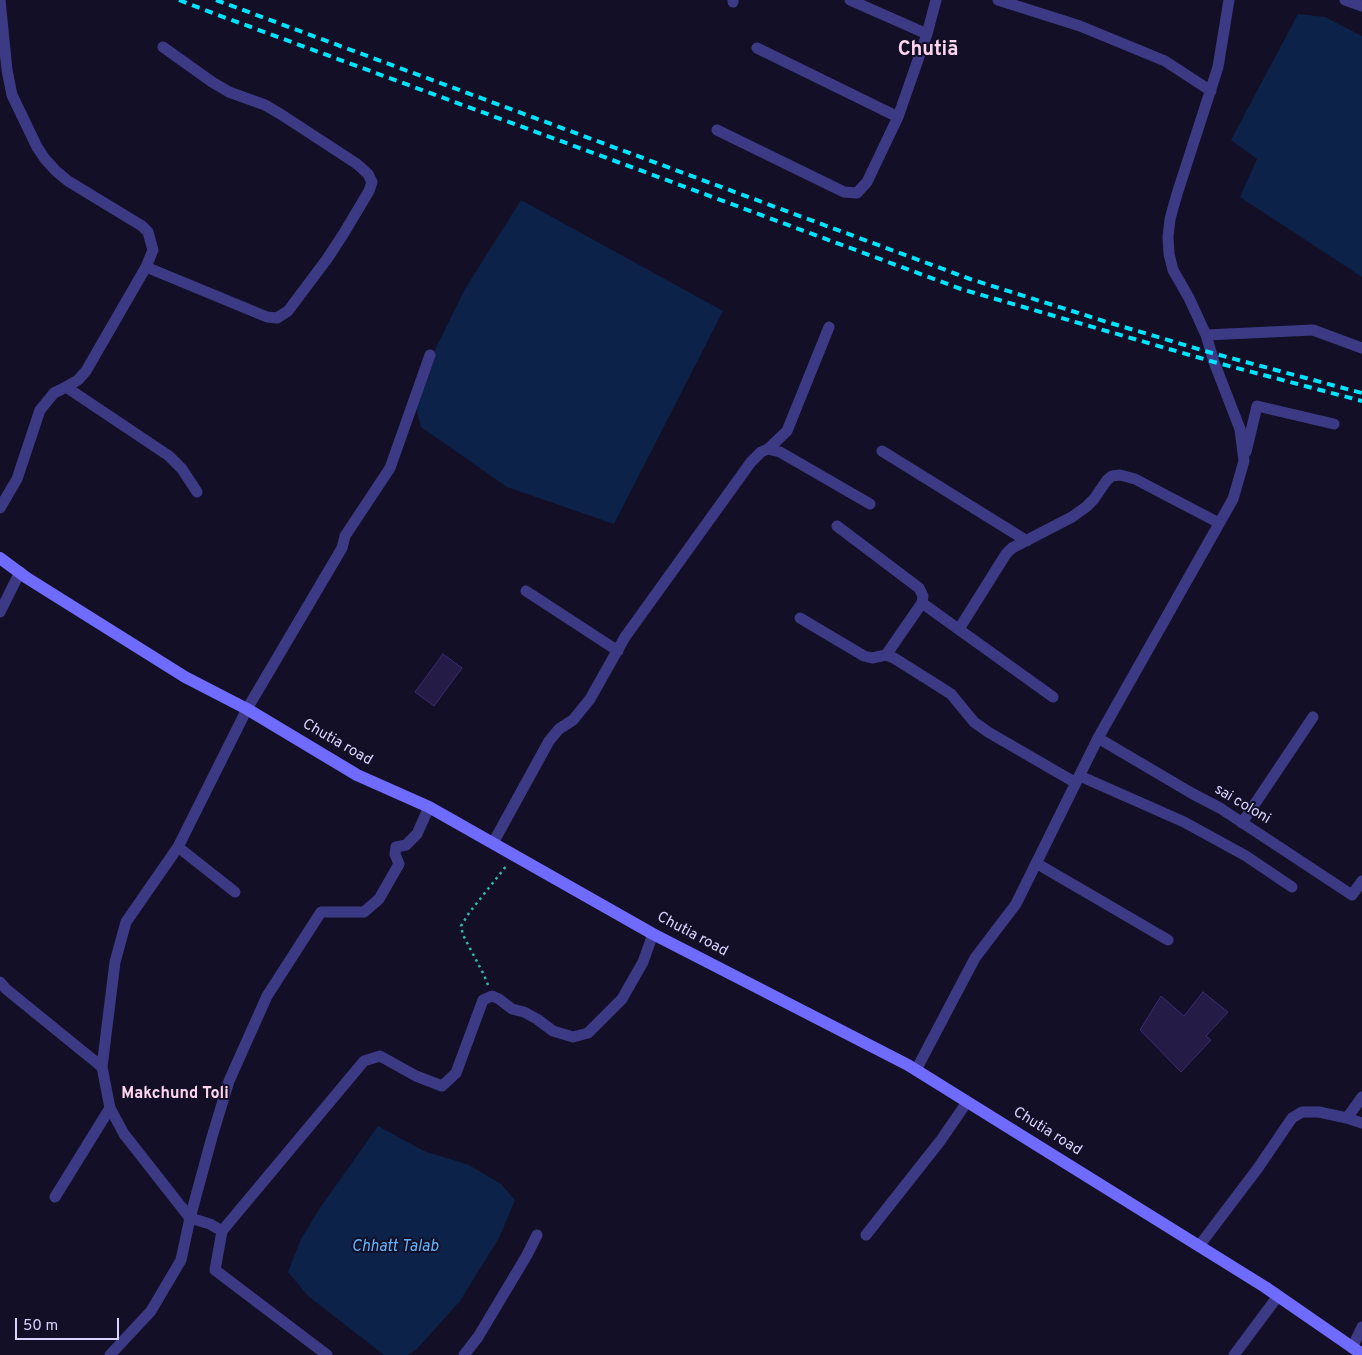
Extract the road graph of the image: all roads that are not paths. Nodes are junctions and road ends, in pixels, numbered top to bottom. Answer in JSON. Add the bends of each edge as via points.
{"nodes":[{"id":1,"x":0,"y":0,"type":"edge"},
{"id":2,"x":850,"y":0,"type":"edge"},
{"id":3,"x":936,"y":0,"type":"edge"},
{"id":4,"x":998,"y":0,"type":"edge"},
{"id":5,"x":1229,"y":0,"type":"edge"},
{"id":6,"x":1345,"y":0,"type":"edge"},
{"id":7,"x":1362,"y":6,"type":"edge"},
{"id":8,"x":927,"y":34,"type":"junction"},
{"id":9,"x":163,"y":48,"type":"dead end"},
{"id":10,"x":757,"y":48,"type":"dead end"},
{"id":11,"x":1211,"y":91,"type":"junction"},
{"id":12,"x":898,"y":117,"type":"junction"},
{"id":13,"x":717,"y":130,"type":"dead end"},
{"id":14,"x":146,"y":268,"type":"junction"},
{"id":15,"x":830,"y":328,"type":"dead end"},
{"id":16,"x":1206,"y":335,"type":"junction"},
{"id":17,"x":1362,"y":348,"type":"edge"},
{"id":18,"x":430,"y":355,"type":"dead end"},
{"id":19,"x":66,"y":387,"type":"junction"},
{"id":20,"x":1334,"y":424,"type":"dead end"},
{"id":21,"x":768,"y":449,"type":"junction"},
{"id":22,"x":882,"y":451,"type":"dead end"},
{"id":23,"x":1244,"y":461,"type":"junction"},
{"id":24,"x":197,"y":492,"type":"dead end"},
{"id":25,"x":870,"y":504,"type":"dead end"},
{"id":26,"x":0,"y":508,"type":"edge"},
{"id":27,"x":1219,"y":523,"type":"junction"},
{"id":28,"x":837,"y":526,"type":"dead end"},
{"id":29,"x":1027,"y":541,"type":"junction"},
{"id":30,"x":0,"y":558,"type":"edge"},
{"id":31,"x":20,"y":572,"type":"junction"},
{"id":32,"x":526,"y":591,"type":"dead end"},
{"id":33,"x":922,"y":603,"type":"junction"},
{"id":34,"x":0,"y":612,"type":"edge"},
{"id":35,"x":800,"y":618,"type":"dead end"},
{"id":36,"x":958,"y":629,"type":"junction"},
{"id":37,"x":618,"y":651,"type":"junction"},
{"id":38,"x":886,"y":655,"type":"junction"},
{"id":39,"x":1053,"y":697,"type":"dead end"},
{"id":40,"x":247,"y":709,"type":"junction"},
{"id":41,"x":1313,"y":718,"type":"dead end"},
{"id":42,"x":1098,"y":738,"type":"junction"},
{"id":43,"x":1078,"y":779,"type":"junction"},
{"id":44,"x":429,"y":807,"type":"junction"},
{"id":45,"x":1242,"y":823,"type":"junction"},
{"id":46,"x":493,"y":843,"type":"junction"},
{"id":47,"x":178,"y":847,"type":"junction"},
{"id":48,"x":1036,"y":863,"type":"junction"},
{"id":49,"x":1362,"y":881,"type":"edge"},
{"id":50,"x":1292,"y":888,"type":"dead end"},
{"id":51,"x":235,"y":892,"type":"dead end"},
{"id":52,"x":1352,"y":895,"type":"junction"},
{"id":53,"x":1362,"y":902,"type":"edge"},
{"id":54,"x":654,"y":934,"type":"junction"},
{"id":55,"x":1168,"y":940,"type":"dead end"},
{"id":56,"x":0,"y":982,"type":"edge"},
{"id":57,"x":102,"y":1067,"type":"junction"},
{"id":58,"x":916,"y":1070,"type":"junction"},
{"id":59,"x":1362,"y":1097,"type":"edge"},
{"id":60,"x":966,"y":1102,"type":"junction"},
{"id":61,"x":110,"y":1108,"type":"junction"},
{"id":62,"x":1347,"y":1118,"type":"junction"},
{"id":63,"x":1362,"y":1123,"type":"edge"},
{"id":64,"x":54,"y":1197,"type":"dead end"},
{"id":65,"x":190,"y":1218,"type":"junction"},
{"id":66,"x":222,"y":1231,"type":"junction"},
{"id":67,"x":537,"y":1235,"type":"dead end"},
{"id":68,"x":866,"y":1235,"type":"dead end"},
{"id":69,"x":1199,"y":1246,"type":"junction"},
{"id":70,"x":1278,"y":1296,"type":"junction"},
{"id":71,"x":1362,"y":1327,"type":"edge"},
{"id":72,"x":1357,"y":1351,"type":"edge"},
{"id":73,"x":110,"y":1355,"type":"edge"},
{"id":74,"x":326,"y":1355,"type":"edge"},
{"id":75,"x":464,"y":1355,"type":"edge"},
{"id":76,"x":1234,"y":1355,"type":"edge"}],
"edges":[{"from":1,"to":14,"type":"street","via":[[12,96],[37,147],[68,181],[148,232],[153,250]]},
{"from":2,"to":8,"type":"street"},
{"from":3,"to":8,"type":"street"},
{"from":4,"to":11,"type":"street","via":[[1080,26],[1165,61]]},
{"from":5,"to":11,"type":"street"},
{"from":6,"to":7,"type":"street"},
{"from":8,"to":12,"type":"street"},
{"from":9,"to":14,"type":"street","via":[[228,92],[266,105],[282,115],[357,164],[372,182],[326,259],[288,312],[277,318],[268,318]]},
{"from":10,"to":12,"type":"street"},
{"from":11,"to":16,"type":"street","via":[[1177,194],[1168,237],[1168,254],[1173,270]]},
{"from":12,"to":13,"type":"street","via":[[867,182],[857,193],[844,192]]},
{"from":14,"to":19,"type":"street","via":[[86,371]]},
{"from":15,"to":21,"type":"street","via":[[787,431]]},
{"from":16,"to":17,"type":"street","via":[[1313,330]]},
{"from":16,"to":23,"type":"street","via":[[1240,430]]},
{"from":18,"to":40,"type":"street","via":[[390,468],[345,536],[342,548]]},
{"from":19,"to":24,"type":"street","via":[[169,456]]},
{"from":19,"to":26,"type":"street","via":[[54,393],[40,410],[17,479]]},
{"from":20,"to":23,"type":"street","via":[[1257,406]]},
{"from":21,"to":25,"type":"street","via":[[780,452]]},
{"from":21,"to":37,"type":"street","via":[[751,462]]},
{"from":22,"to":29,"type":"street"},
{"from":23,"to":27,"type":"street","via":[[1233,499]]},
{"from":27,"to":29,"type":"street","via":[[1136,479],[1120,475],[1107,480],[1094,499],[1072,517]]},
{"from":27,"to":42,"type":"street"},
{"from":28,"to":33,"type":"street","via":[[919,588]]},
{"from":29,"to":36,"type":"street","via":[[1012,548],[1003,558]]},
{"from":30,"to":31,"type":"street","name":"Chutia road"},
{"from":31,"to":34,"type":"street"},
{"from":31,"to":40,"type":"street","name":"Chutia road","via":[[185,677]]},
{"from":32,"to":37,"type":"street"},
{"from":33,"to":36,"type":"street"},
{"from":33,"to":38,"type":"street"},
{"from":35,"to":38,"type":"street","via":[[864,656]]},
{"from":36,"to":39,"type":"street"},
{"from":37,"to":46,"type":"street","via":[[586,704],[549,741]]},
{"from":38,"to":43,"type":"street","via":[[951,694],[974,722],[988,732]]},
{"from":40,"to":44,"type":"street","name":"Chutia road","via":[[357,775]]},
{"from":40,"to":47,"type":"street"},
{"from":41,"to":45,"type":"street"},
{"from":42,"to":43,"type":"street"},
{"from":42,"to":45,"type":"street","name":"sai coloni"},
{"from":43,"to":48,"type":"street"},
{"from":43,"to":50,"type":"street","via":[[1184,822],[1246,856]]},
{"from":44,"to":46,"type":"street","name":"Chutia road"},
{"from":44,"to":65,"type":"street","via":[[417,834],[406,845],[396,847],[399,864],[379,899],[364,912],[321,912],[266,996],[229,1081]]},
{"from":45,"to":52,"type":"street","name":"sai coloni"},
{"from":46,"to":54,"type":"street","name":"Chutia road"},
{"from":47,"to":51,"type":"street"},
{"from":47,"to":57,"type":"street","via":[[126,922],[115,962]]},
{"from":48,"to":55,"type":"street"},
{"from":48,"to":58,"type":"street","via":[[1016,904],[975,958]]},
{"from":49,"to":52,"type":"street"},
{"from":52,"to":53,"type":"street","name":"sai coloni"},
{"from":54,"to":58,"type":"street","name":"Chutia road"},
{"from":54,"to":66,"type":"street","via":[[643,962],[622,998],[588,1033],[573,1037],[553,1031],[492,996],[483,1000],[456,1073],[442,1086],[380,1056],[364,1061]]},
{"from":56,"to":57,"type":"street"},
{"from":57,"to":61,"type":"street"},
{"from":58,"to":60,"type":"street","name":"Chutia road"},
{"from":59,"to":62,"type":"street"},
{"from":60,"to":68,"type":"street","via":[[941,1140]]},
{"from":60,"to":69,"type":"street","name":"Chutia road"},
{"from":61,"to":64,"type":"street"},
{"from":61,"to":65,"type":"street","via":[[124,1134]]},
{"from":62,"to":63,"type":"street"},
{"from":62,"to":69,"type":"street","via":[[1302,1112],[1292,1118]]},
{"from":65,"to":66,"type":"street"},
{"from":65,"to":73,"type":"street","via":[[181,1260],[151,1311]]},
{"from":66,"to":74,"type":"street","via":[[215,1270]]},
{"from":67,"to":75,"type":"street","via":[[478,1337]]},
{"from":69,"to":70,"type":"street","name":"Chutia road"},
{"from":70,"to":72,"type":"street","name":"Chutia road"},
{"from":70,"to":76,"type":"street"},
{"from":71,"to":72,"type":"street"}]}
